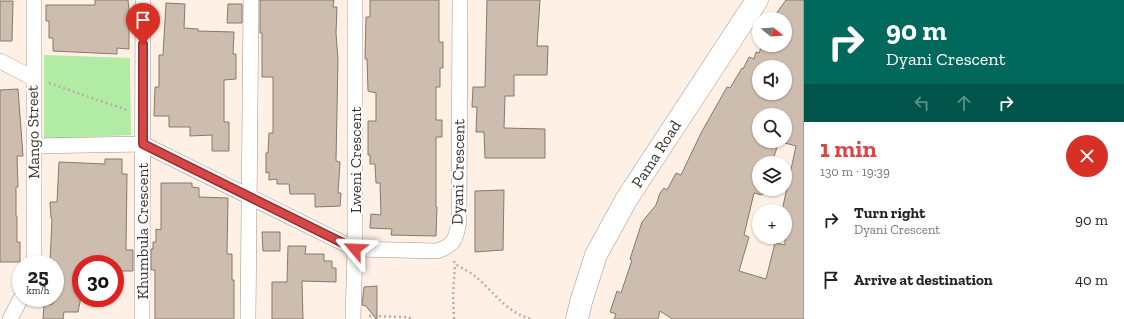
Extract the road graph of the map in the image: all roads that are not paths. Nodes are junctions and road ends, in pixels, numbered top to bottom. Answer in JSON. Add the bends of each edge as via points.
{"nodes":[{"id":1,"x":34,"y":0,"type":"edge"},
{"id":2,"x":143,"y":0,"type":"edge"},
{"id":3,"x":251,"y":0,"type":"edge"},
{"id":4,"x":354,"y":0,"type":"edge"},
{"id":5,"x":460,"y":0,"type":"edge"},
{"id":6,"x":757,"y":0,"type":"edge"},
{"id":7,"x":0,"y":61,"type":"edge"},
{"id":8,"x":33,"y":78,"type":"junction"},
{"id":9,"x":143,"y":144,"type":"junction"},
{"id":10,"x":34,"y":146,"type":"junction"},
{"id":11,"x":249,"y":197,"type":"junction"},
{"id":12,"x":355,"y":249,"type":"junction"},
{"id":13,"x":34,"y":255,"type":"edge"},
{"id":14,"x":16,"y":307,"type":"edge"},
{"id":15,"x":353,"y":317,"type":"edge"},
{"id":16,"x":10,"y":319,"type":"edge"},
{"id":17,"x":142,"y":319,"type":"edge"},
{"id":18,"x":248,"y":319,"type":"edge"},
{"id":19,"x":577,"y":319,"type":"edge"}],
"edges":[{"from":1,"to":8,"type":"street","name":"Mango Street"},
{"from":2,"to":9,"type":"street"},
{"from":3,"to":11,"type":"street"},
{"from":4,"to":12,"type":"street","name":"Lweni Crescent"},
{"from":5,"to":12,"type":"street","name":"Dyani Crescent","via":[[459,221],[456,239],[448,247],[437,251]]},
{"from":6,"to":19,"type":"street","name":"Pama Road","via":[[626,200],[596,255]]},
{"from":7,"to":8,"type":"street"},
{"from":8,"to":10,"type":"street","name":"Mango Street"},
{"from":9,"to":10,"type":"street"},
{"from":9,"to":11,"type":"street"},
{"from":9,"to":17,"type":"street","name":"Khumbula Crescent"},
{"from":10,"to":13,"type":"street","name":"Mango Street"},
{"from":11,"to":12,"type":"street"},
{"from":11,"to":18,"type":"street"},
{"from":12,"to":15,"type":"street","name":"Lweni Crescent"},
{"from":14,"to":16,"type":"street"}]}
